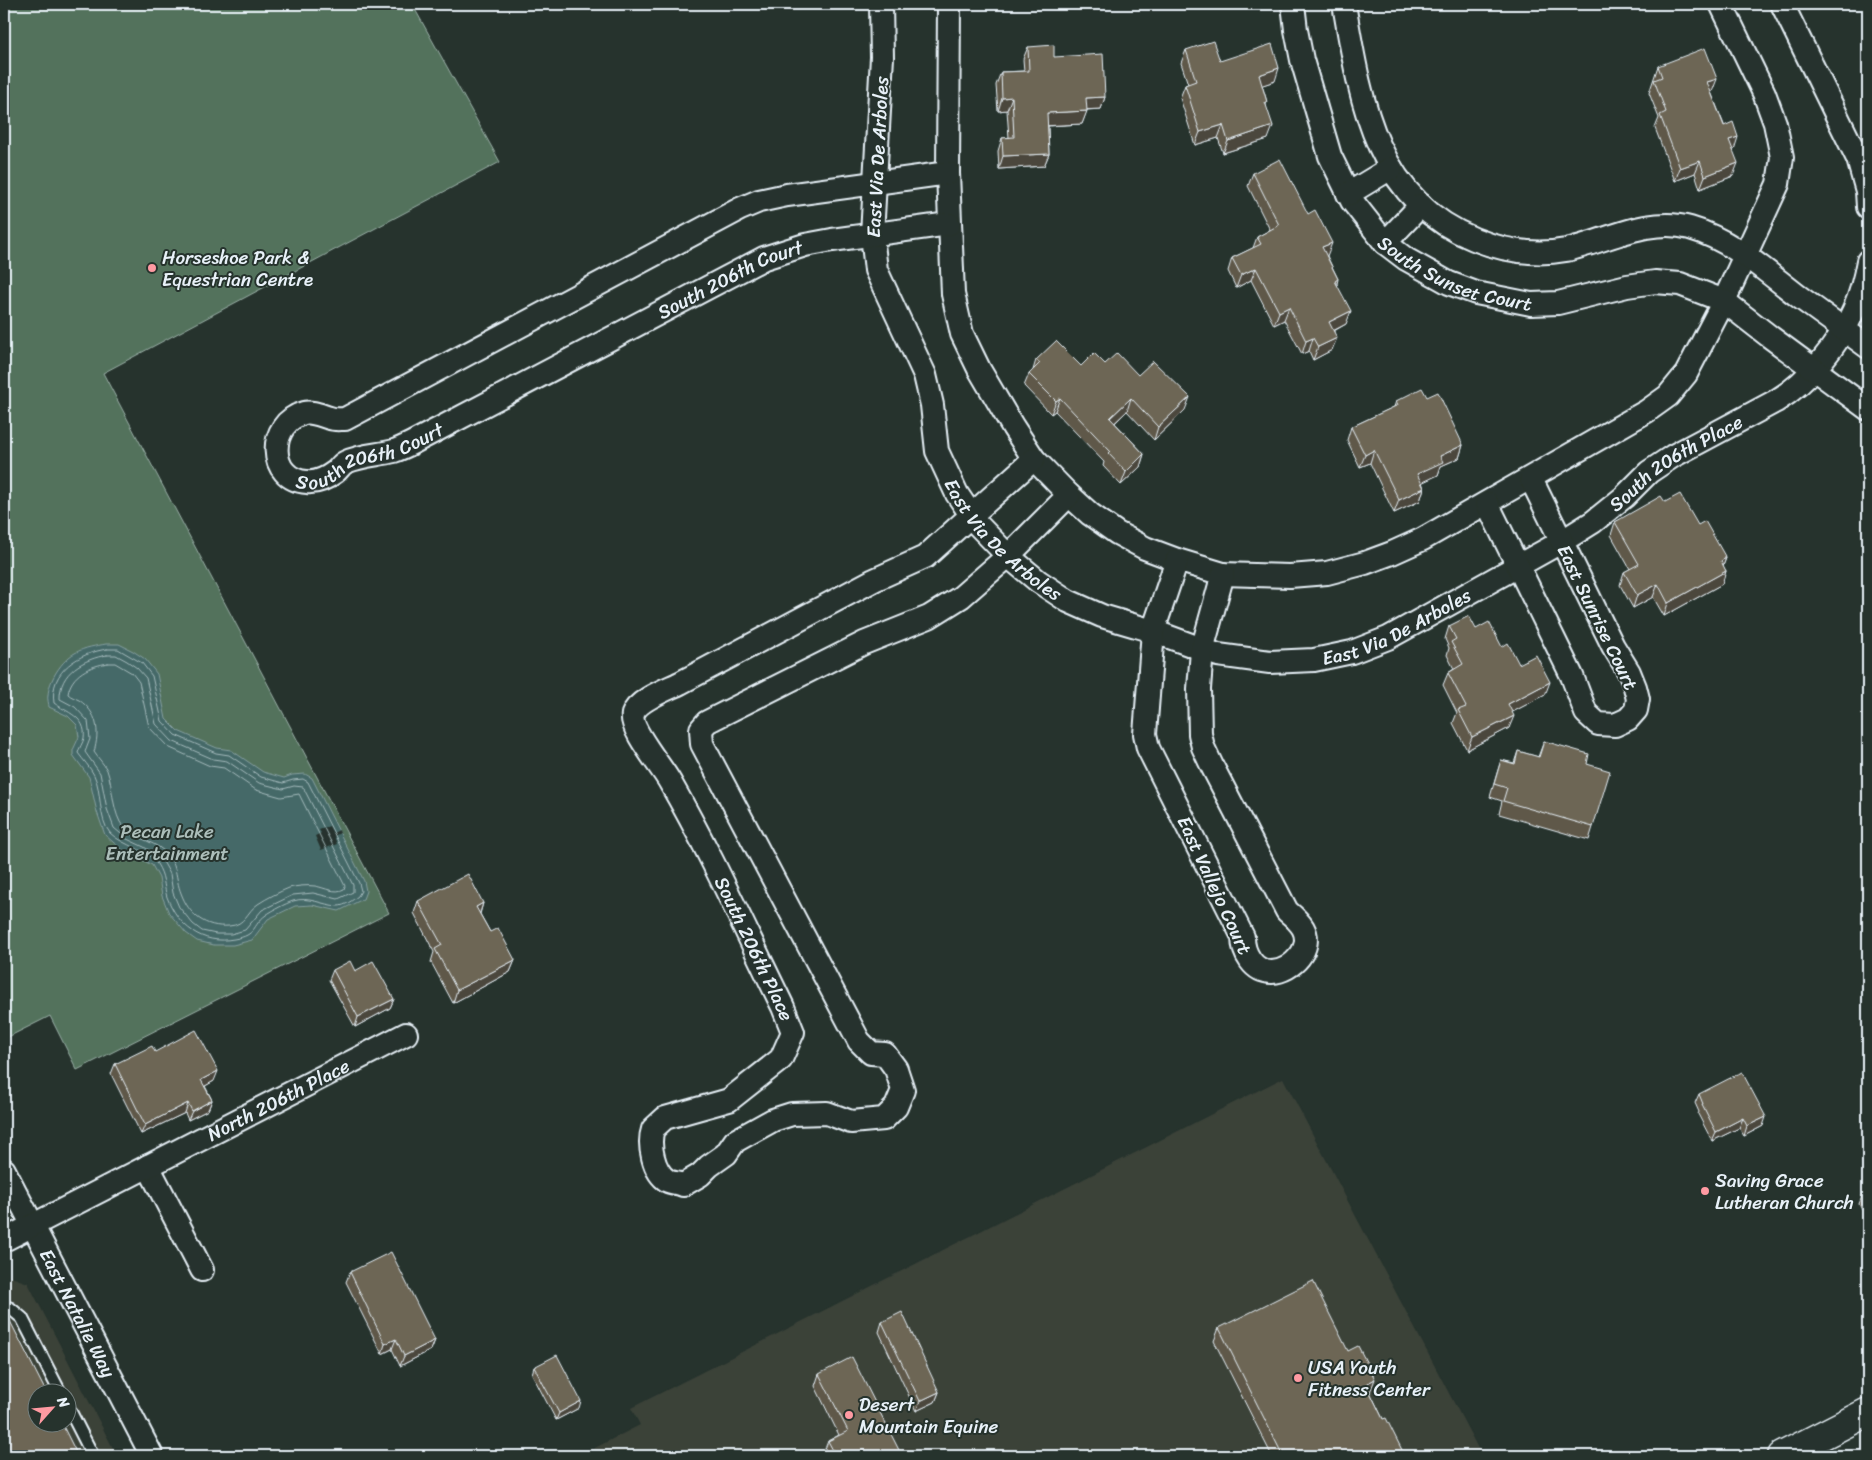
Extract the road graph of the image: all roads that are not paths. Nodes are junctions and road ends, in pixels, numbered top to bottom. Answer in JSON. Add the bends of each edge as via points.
{"nodes":[{"id":1,"x":881,"y":4,"type":"edge"},
{"id":2,"x":949,"y":4,"type":"edge"},
{"id":3,"x":1293,"y":4,"type":"edge"},
{"id":4,"x":1344,"y":4,"type":"edge"},
{"id":5,"x":1721,"y":4,"type":"edge"},
{"id":6,"x":1782,"y":4,"type":"edge"},
{"id":7,"x":1391,"y":168,"type":"junction"},
{"id":8,"x":948,"y":173,"type":"junction"},
{"id":9,"x":875,"y":183,"type":"junction"},
{"id":10,"x":1348,"y":194,"type":"junction"},
{"id":11,"x":1421,"y":204,"type":"junction"},
{"id":12,"x":1868,"y":207,"type":"edge"},
{"id":13,"x":949,"y":224,"type":"junction"},
{"id":14,"x":872,"y":235,"type":"junction"},
{"id":15,"x":1385,"y":243,"type":"junction"},
{"id":16,"x":1746,"y":254,"type":"junction"},
{"id":17,"x":1868,"y":261,"type":"edge"},
{"id":18,"x":1724,"y":301,"type":"junction"},
{"id":19,"x":1844,"y":329,"type":"junction"},
{"id":20,"x":1868,"y":347,"type":"edge"},
{"id":21,"x":1820,"y":361,"type":"junction"},
{"id":22,"x":1868,"y":409,"type":"edge"},
{"id":23,"x":1034,"y":459,"type":"junction"},
{"id":24,"x":1531,"y":479,"type":"junction"},
{"id":25,"x":1069,"y":495,"type":"junction"},
{"id":26,"x":1487,"y":503,"type":"junction"},
{"id":27,"x":972,"y":515,"type":"junction"},
{"id":28,"x":1561,"y":542,"type":"junction"},
{"id":29,"x":1008,"y":556,"type":"junction"},
{"id":30,"x":1177,"y":560,"type":"junction"},
{"id":31,"x":1519,"y":566,"type":"junction"},
{"id":32,"x":1223,"y":574,"type":"junction"},
{"id":33,"x":1154,"y":631,"type":"junction"},
{"id":34,"x":1202,"y":650,"type":"junction"},
{"id":35,"x":406,"y":1034,"type":"dead end"},
{"id":36,"x":148,"y":1166,"type":"junction"},
{"id":37,"x":4,"y":1170,"type":"edge"},
{"id":38,"x":32,"y":1225,"type":"junction"},
{"id":39,"x":4,"y":1240,"type":"edge"},
{"id":40,"x":202,"y":1270,"type":"dead end"},
{"id":41,"x":4,"y":1306,"type":"edge"},
{"id":42,"x":55,"y":1382,"type":"edge"},
{"id":43,"x":1868,"y":1412,"type":"edge"},
{"id":44,"x":78,"y":1427,"type":"edge"},
{"id":45,"x":93,"y":1456,"type":"edge"},
{"id":46,"x":152,"y":1456,"type":"edge"},
{"id":47,"x":1782,"y":1456,"type":"edge"}],
"edges":[{"from":1,"to":9,"type":"street","name":"East Via De Arboles","via":[[882,57]]},
{"from":2,"to":8,"type":"street"},
{"from":3,"to":10,"type":"street","name":"South Sunset Court","via":[[1302,60],[1317,116],[1330,156]]},
{"from":4,"to":7,"type":"street","name":"South Sunset Court","via":[[1366,112],[1377,143]]},
{"from":5,"to":16,"type":"street","via":[[1764,93],[1782,157],[1778,184]]},
{"from":6,"to":12,"type":"street","via":[[1858,159]]},
{"from":7,"to":10,"type":"street"},
{"from":7,"to":11,"type":"street","name":"South Sunset Court","via":[[1409,194]]},
{"from":8,"to":9,"type":"street","name":"South 206th Court"},
{"from":8,"to":13,"type":"street"},
{"from":9,"to":14,"type":"street","name":"East Via De Arboles"},
{"from":9,"to":14,"type":"street","name":"South 206th Court","via":[[787,195],[740,209],[345,419],[305,412],[289,421],[279,432],[277,458],[294,479],[319,481],[335,472],[344,462],[412,443],[764,258],[805,245]]},
{"from":10,"to":15,"type":"street","name":"South Sunset Court"},
{"from":11,"to":15,"type":"street"},
{"from":11,"to":16,"type":"street","name":"South Sunset Court","via":[[1453,230],[1496,247],[1521,252],[1563,250],[1620,233],[1671,225],[1690,228]]},
{"from":13,"to":14,"type":"street","name":"South 206th Court"},
{"from":13,"to":23,"type":"street","via":[[953,294],[962,334],[979,369]]},
{"from":14,"to":27,"type":"street","name":"East Via De Arboles","via":[[876,270],[925,375],[937,451],[957,494]]},
{"from":15,"to":18,"type":"street","name":"South Sunset Court","via":[[1449,284],[1503,300],[1558,303],[1655,282],[1680,284]]},
{"from":16,"to":18,"type":"street"},
{"from":16,"to":19,"type":"street","name":"South Sunset Court"},
{"from":17,"to":19,"type":"street","via":[[1863,288]]},
{"from":18,"to":21,"type":"street","name":"South Sunset Court","via":[[1769,336]]},
{"from":18,"to":24,"type":"street","via":[[1686,374],[1668,396]]},
{"from":19,"to":20,"type":"street","name":"South Sunset Court"},
{"from":19,"to":21,"type":"street"},
{"from":21,"to":22,"type":"street","name":"South Sunset Court"},
{"from":21,"to":28,"type":"street","name":"South 206th Place","via":[[1792,391],[1673,456],[1649,472],[1593,522]]},
{"from":23,"to":25,"type":"street"},
{"from":23,"to":27,"type":"street"},
{"from":24,"to":26,"type":"street"},
{"from":24,"to":28,"type":"street","name":"East Sunrise Court"},
{"from":25,"to":29,"type":"street"},
{"from":25,"to":30,"type":"street","via":[[1117,532],[1145,548]]},
{"from":26,"to":31,"type":"street","name":"East Sunrise Court"},
{"from":26,"to":32,"type":"street","via":[[1392,553],[1327,573],[1290,576]]},
{"from":27,"to":29,"type":"street","name":"East Via De Arboles"},
{"from":27,"to":29,"type":"street","name":"South 206th Place","via":[[925,557],[874,580],[651,697],[633,714],[639,737],[662,768],[690,816],[793,1032],[781,1060],[729,1100],[664,1118],[652,1129],[650,1151],[667,1180],[683,1185],[700,1176],[726,1154],[735,1141],[773,1120],[792,1114],[827,1113],[851,1122],[884,1119],[896,1107],[903,1090],[896,1069],[885,1054],[871,1053],[859,1040],[702,744],[701,729],[707,722],[864,644],[929,617],[961,596]]},
{"from":28,"to":31,"type":"street","name":"South 206th Place"},
{"from":28,"to":31,"type":"street","name":"East Sunrise Court","via":[[1635,687],[1638,698],[1636,710],[1628,719],[1615,724],[1598,724],[1586,713],[1572,676]]},
{"from":29,"to":33,"type":"street","name":"East Via De Arboles","via":[[1068,601],[1102,616]]},
{"from":30,"to":32,"type":"street"},
{"from":30,"to":33,"type":"street","name":"East Vallejo Court"},
{"from":31,"to":34,"type":"street","name":"East Via De Arboles","via":[[1388,638],[1352,652],[1314,660],[1270,662]]},
{"from":32,"to":34,"type":"street","name":"East Vallejo Court"},
{"from":33,"to":34,"type":"street","name":"East Via De Arboles"},
{"from":33,"to":34,"type":"street","name":"East Vallejo Court","via":[[1145,734],[1148,748],[1243,937],[1247,957],[1259,968],[1273,972],[1298,958],[1304,951],[1306,936],[1287,911],[1203,747],[1199,689]]},
{"from":35,"to":36,"type":"street","name":"North 206th Place"},
{"from":36,"to":38,"type":"street"},
{"from":36,"to":40,"type":"street"},
{"from":37,"to":38,"type":"street","name":"East Natalie Way"},
{"from":38,"to":39,"type":"street"},
{"from":38,"to":46,"type":"street","name":"East Natalie Way"},
{"from":41,"to":42,"type":"lane","via":[[22,1318]]},
{"from":43,"to":47,"type":"main road"},
{"from":44,"to":45,"type":"lane"}]}
